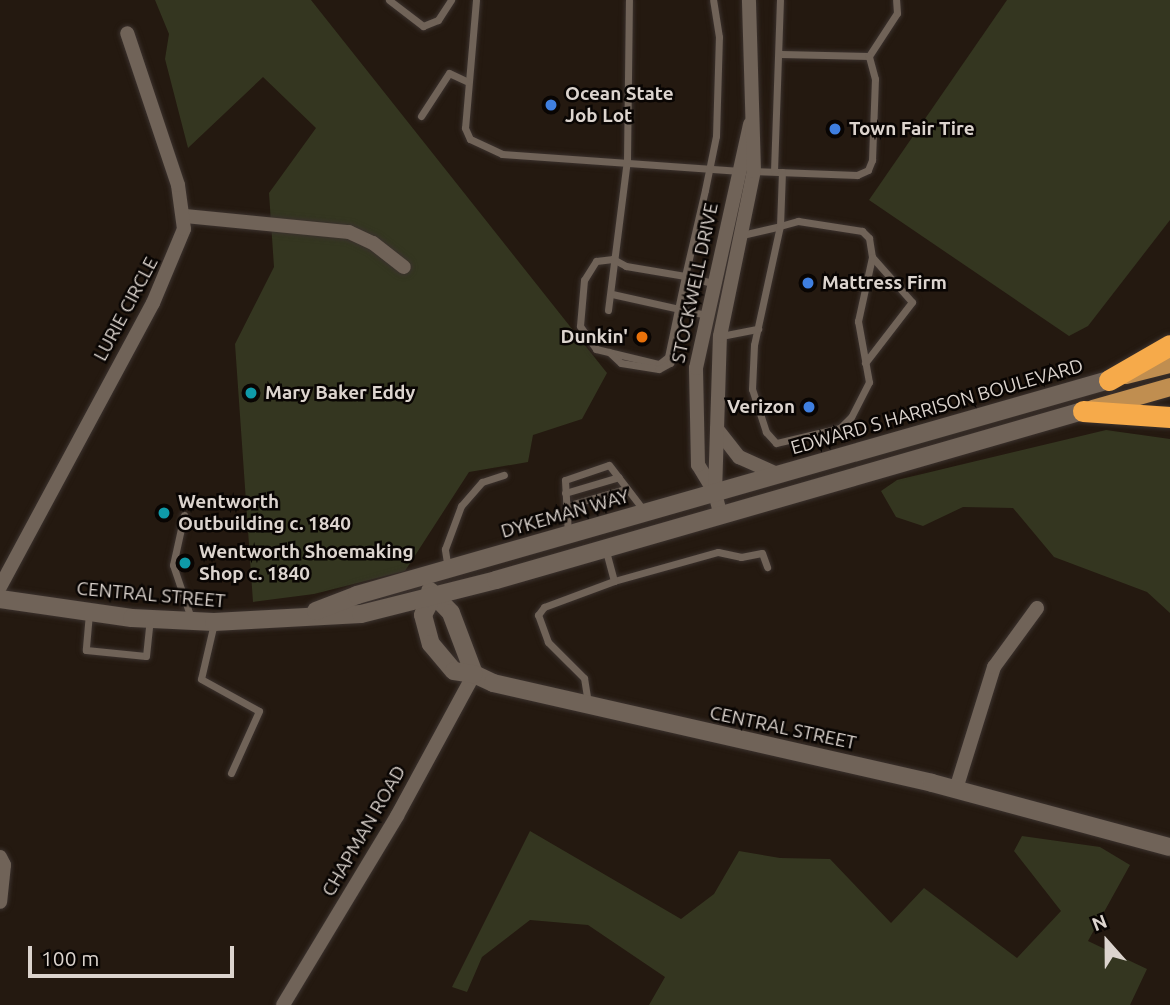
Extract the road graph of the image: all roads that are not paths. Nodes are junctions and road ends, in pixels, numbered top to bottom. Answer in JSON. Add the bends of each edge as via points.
{"nodes":[{"id":1,"x":389,"y":0,"type":"edge"},
{"id":2,"x":451,"y":0,"type":"edge"},
{"id":3,"x":476,"y":0,"type":"edge"},
{"id":4,"x":629,"y":0,"type":"edge"},
{"id":5,"x":713,"y":0,"type":"edge"},
{"id":6,"x":749,"y":0,"type":"edge"},
{"id":7,"x":780,"y":0,"type":"edge"},
{"id":8,"x":896,"y":0,"type":"edge"},
{"id":9,"x":127,"y":33,"type":"dead end"},
{"id":10,"x":781,"y":54,"type":"junction"},
{"id":11,"x":869,"y":56,"type":"junction"},
{"id":12,"x":468,"y":82,"type":"junction"},
{"id":13,"x":421,"y":116,"type":"dead end"},
{"id":14,"x":751,"y":120,"type":"junction"},
{"id":15,"x":627,"y":160,"type":"junction"},
{"id":16,"x":709,"y":169,"type":"junction"},
{"id":17,"x":754,"y":171,"type":"junction"},
{"id":18,"x":738,"y":172,"type":"junction"},
{"id":19,"x":778,"y":172,"type":"junction"},
{"id":20,"x":185,"y":215,"type":"junction"},
{"id":21,"x":780,"y":226,"type":"junction"},
{"id":22,"x":724,"y":233,"type":"junction"},
{"id":23,"x":741,"y":235,"type":"junction"},
{"id":24,"x":872,"y":257,"type":"junction"},
{"id":25,"x":612,"y":259,"type":"junction"},
{"id":26,"x":404,"y":267,"type":"dead end"},
{"id":27,"x":685,"y":276,"type":"junction"},
{"id":28,"x":712,"y":284,"type":"junction"},
{"id":29,"x":612,"y":294,"type":"junction"},
{"id":30,"x":678,"y":308,"type":"junction"},
{"id":31,"x":608,"y":310,"type":"dead end"},
{"id":32,"x":706,"y":315,"type":"junction"},
{"id":33,"x":758,"y":329,"type":"junction"},
{"id":34,"x":720,"y":336,"type":"junction"},
{"id":35,"x":1170,"y":345,"type":"edge"},
{"id":36,"x":865,"y":363,"type":"junction"},
{"id":37,"x":1170,"y":364,"type":"edge"},
{"id":38,"x":1109,"y":380,"type":"junction"},
{"id":39,"x":1170,"y":387,"type":"edge"},
{"id":40,"x":1083,"y":411,"type":"junction"},
{"id":41,"x":1170,"y":417,"type":"edge"},
{"id":42,"x":717,"y":429,"type":"junction"},
{"id":43,"x":777,"y":474,"type":"junction"},
{"id":44,"x":504,"y":475,"type":"dead end"},
{"id":45,"x":619,"y":477,"type":"junction"},
{"id":46,"x":625,"y":489,"type":"junction"},
{"id":47,"x":565,"y":493,"type":"junction"},
{"id":48,"x":715,"y":493,"type":"junction"},
{"id":49,"x":566,"y":506,"type":"junction"},
{"id":50,"x":645,"y":513,"type":"junction"},
{"id":51,"x":184,"y":515,"type":"dead end"},
{"id":52,"x":721,"y":516,"type":"junction"},
{"id":53,"x":568,"y":535,"type":"junction"},
{"id":54,"x":606,"y":549,"type":"junction"},
{"id":55,"x":768,"y":567,"type":"dead end"},
{"id":56,"x":448,"y":570,"type":"junction"},
{"id":57,"x":426,"y":576,"type":"junction"},
{"id":58,"x":614,"y":581,"type":"junction"},
{"id":59,"x":0,"y":587,"type":"edge"},
{"id":60,"x":432,"y":598,"type":"junction"},
{"id":61,"x":0,"y":599,"type":"edge"},
{"id":62,"x":1037,"y":608,"type":"dead end"},
{"id":63,"x":89,"y":613,"type":"junction"},
{"id":64,"x":299,"y":617,"type":"junction"},
{"id":65,"x":150,"y":619,"type":"junction"},
{"id":66,"x":192,"y":621,"type":"junction"},
{"id":67,"x":214,"y":622,"type":"junction"},
{"id":68,"x":474,"y":674,"type":"junction"},
{"id":69,"x":587,"y":707,"type":"junction"},
{"id":70,"x":231,"y":773,"type":"dead end"},
{"id":71,"x":956,"y":789,"type":"junction"},
{"id":72,"x":1170,"y":847,"type":"edge"},
{"id":73,"x":0,"y":857,"type":"edge"},
{"id":74,"x":0,"y":902,"type":"edge"},
{"id":75,"x":283,"y":1005,"type":"edge"}],
"edges":[{"from":1,"to":2,"type":"lane","via":[[423,26],[438,20]]},
{"from":3,"to":12,"type":"lane"},
{"from":4,"to":15,"type":"lane"},
{"from":5,"to":16,"type":"lane","via":[[719,37],[719,91]]},
{"from":6,"to":14,"type":"street","name":"STOCKWELL DRIVE","via":[[754,54]]},
{"from":7,"to":10,"type":"lane"},
{"from":8,"to":11,"type":"lane","via":[[897,13]]},
{"from":9,"to":20,"type":"street","name":"LURIE CIRCLE"},
{"from":10,"to":11,"type":"lane"},
{"from":10,"to":19,"type":"lane"},
{"from":11,"to":19,"type":"lane","via":[[874,79],[873,160],[868,170],[857,175]]},
{"from":12,"to":13,"type":"lane","via":[[449,73]]},
{"from":12,"to":15,"type":"lane","via":[[465,128],[470,139],[502,154]]},
{"from":14,"to":17,"type":"street","name":"STOCKWELL DRIVE"},
{"from":14,"to":18,"type":"street","name":"STOCKWELL DRIVE"},
{"from":15,"to":16,"type":"lane"},
{"from":15,"to":25,"type":"lane"},
{"from":16,"to":18,"type":"lane"},
{"from":16,"to":27,"type":"lane"},
{"from":17,"to":18,"type":"lane"},
{"from":17,"to":19,"type":"lane"},
{"from":17,"to":23,"type":"street","name":"STOCKWELL DRIVE"},
{"from":18,"to":22,"type":"street","name":"STOCKWELL DRIVE"},
{"from":19,"to":21,"type":"lane"},
{"from":20,"to":26,"type":"street","via":[[349,232],[373,243]]},
{"from":20,"to":59,"type":"street","name":"LURIE CIRCLE","via":[[177,254],[163,285]]},
{"from":21,"to":23,"type":"lane"},
{"from":21,"to":24,"type":"lane","via":[[798,221],[862,231],[869,238]]},
{"from":21,"to":33,"type":"lane"},
{"from":22,"to":23,"type":"lane"},
{"from":22,"to":28,"type":"street","name":"STOCKWELL DRIVE"},
{"from":23,"to":34,"type":"street","name":"STOCKWELL DRIVE"},
{"from":24,"to":36,"type":"lane","via":[[858,321]]},
{"from":24,"to":36,"type":"lane","via":[[912,302]]},
{"from":25,"to":27,"type":"lane","via":[[626,266]]},
{"from":25,"to":29,"type":"lane"},
{"from":25,"to":30,"type":"lane","via":[[591,265],[578,315],[589,343],[608,352],[664,362]]},
{"from":27,"to":28,"type":"lane"},
{"from":27,"to":30,"type":"lane"},
{"from":28,"to":32,"type":"street","name":"STOCKWELL DRIVE"},
{"from":29,"to":30,"type":"lane"},
{"from":29,"to":31,"type":"lane"},
{"from":30,"to":32,"type":"lane"},
{"from":32,"to":48,"type":"street","name":"STOCKWELL DRIVE","via":[[696,368],[696,435],[698,465]]},
{"from":33,"to":34,"type":"lane"},
{"from":33,"to":36,"type":"lane","via":[[751,381],[772,440],[786,444],[840,428],[869,386]]},
{"from":34,"to":42,"type":"street","name":"STOCKWELL DRIVE"},
{"from":35,"to":38,"type":"highway"},
{"from":37,"to":38,"type":"main road","name":"EDWARD S HARRISON BOULEVARD"},
{"from":38,"to":43,"type":"main road","name":"EDWARD S HARRISON BOULEVARD"},
{"from":39,"to":40,"type":"main road"},
{"from":40,"to":41,"type":"highway"},
{"from":40,"to":52,"type":"main road"},
{"from":42,"to":43,"type":"street","via":[[739,457]]},
{"from":42,"to":48,"type":"street","name":"STOCKWELL DRIVE"},
{"from":43,"to":48,"type":"main road","name":"EDWARD S HARRISON BOULEVARD"},
{"from":44,"to":56,"type":"lane","via":[[482,482],[461,506],[445,549]]},
{"from":45,"to":46,"type":"lane"},
{"from":45,"to":47,"type":"lane"},
{"from":45,"to":47,"type":"lane","via":[[609,465],[567,477]]},
{"from":46,"to":49,"type":"lane"},
{"from":46,"to":50,"type":"lane"},
{"from":47,"to":49,"type":"lane"},
{"from":48,"to":50,"type":"main road","name":"DYKEMAN WAY"},
{"from":48,"to":52,"type":"street","name":"STOCKWELL DRIVE"},
{"from":49,"to":53,"type":"lane"},
{"from":50,"to":53,"type":"main road","name":"DYKEMAN WAY"},
{"from":51,"to":66,"type":"lane","via":[[173,565]]},
{"from":52,"to":54,"type":"main road"},
{"from":53,"to":56,"type":"main road","name":"DYKEMAN WAY"},
{"from":54,"to":58,"type":"lane"},
{"from":54,"to":60,"type":"main road"},
{"from":55,"to":58,"type":"lane","via":[[762,553],[741,557],[718,552]]},
{"from":56,"to":57,"type":"main road","name":"DYKEMAN WAY"},
{"from":57,"to":60,"type":"main road"},
{"from":57,"to":64,"type":"main road","name":"CENTRAL STREET"},
{"from":58,"to":69,"type":"lane","via":[[544,607],[538,615],[548,642],[584,678],[590,693]]},
{"from":60,"to":64,"type":"main road","name":"CENTRAL STREET","via":[[361,614]]},
{"from":60,"to":68,"type":"main road","via":[[451,614]]},
{"from":60,"to":68,"type":"main road","name":"CENTRAL STREET","via":[[423,615],[431,643],[454,671]]},
{"from":61,"to":63,"type":"main road","name":"CENTRAL STREET"},
{"from":62,"to":71,"type":"street","via":[[994,667]]},
{"from":63,"to":65,"type":"main road","name":"CENTRAL STREET"},
{"from":63,"to":65,"type":"lane","via":[[86,650],[146,656]]},
{"from":64,"to":67,"type":"main road","name":"CENTRAL STREET"},
{"from":65,"to":66,"type":"main road","name":"CENTRAL STREET"},
{"from":66,"to":67,"type":"main road","name":"CENTRAL STREET"},
{"from":67,"to":70,"type":"lane","via":[[201,679],[259,711]]},
{"from":68,"to":69,"type":"main road","name":"CENTRAL STREET","via":[[517,691]]},
{"from":68,"to":75,"type":"street","name":"CHAPMAN ROAD","via":[[397,816]]},
{"from":69,"to":71,"type":"main road","name":"CENTRAL STREET"},
{"from":71,"to":72,"type":"main road","name":"CENTRAL STREET"},
{"from":73,"to":74,"type":"street","via":[[4,865]]}]}
